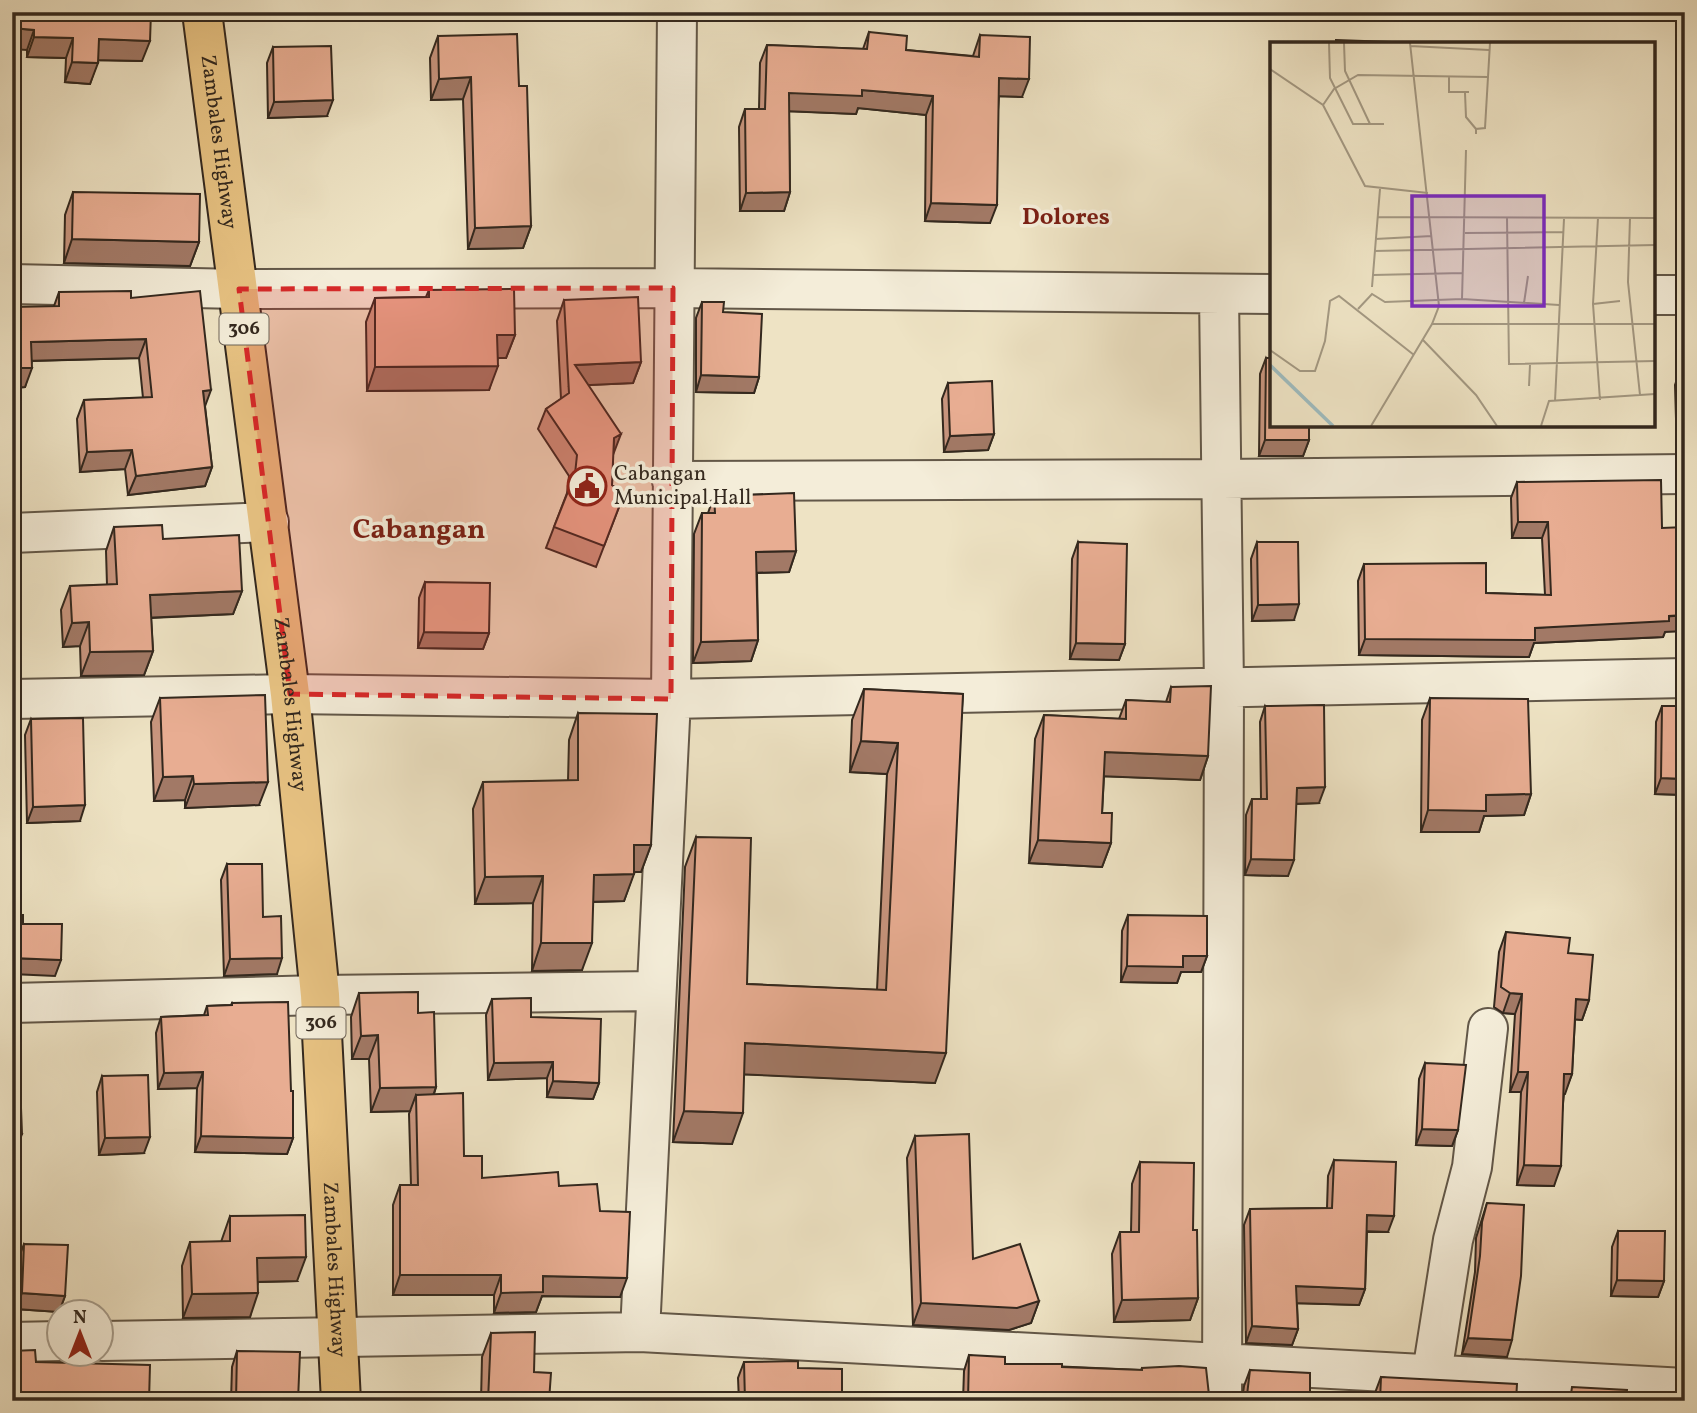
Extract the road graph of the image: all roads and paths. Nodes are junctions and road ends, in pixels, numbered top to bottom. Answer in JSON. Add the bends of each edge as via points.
{"nodes":[{"id":1,"x":202,"y":12,"type":"edge"},
{"id":2,"x":677,"y":12,"type":"edge"},
{"id":3,"x":12,"y":284,"type":"edge"},
{"id":4,"x":673,"y":288,"type":"junction"},
{"id":5,"x":239,"y":289,"type":"junction"},
{"id":6,"x":1219,"y":294,"type":"junction"},
{"id":7,"x":1270,"y":294,"type":"edge"},
{"id":8,"x":1655,"y":295,"type":"edge"},
{"id":9,"x":1685,"y":295,"type":"edge"},
{"id":10,"x":1685,"y":474,"type":"edge"},
{"id":11,"x":1222,"y":479,"type":"junction"},
{"id":12,"x":672,"y":481,"type":"junction"},
{"id":13,"x":269,"y":522,"type":"junction"},
{"id":14,"x":12,"y":533,"type":"edge"},
{"id":15,"x":1685,"y":678,"type":"edge"},
{"id":16,"x":1224,"y":688,"type":"junction"},
{"id":17,"x":289,"y":694,"type":"junction"},
{"id":18,"x":12,"y":699,"type":"edge"},
{"id":19,"x":671,"y":699,"type":"junction"},
{"id":20,"x":656,"y":992,"type":"junction"},
{"id":21,"x":320,"y":995,"type":"junction"},
{"id":22,"x":12,"y":1003,"type":"edge"},
{"id":23,"x":1488,"y":1028,"type":"dead end"},
{"id":24,"x":640,"y":1332,"type":"junction"},
{"id":25,"x":337,"y":1336,"type":"junction"},
{"id":26,"x":116,"y":1340,"type":"edge"},
{"id":27,"x":46,"y":1341,"type":"edge"},
{"id":28,"x":12,"y":1342,"type":"edge"},
{"id":29,"x":1223,"y":1362,"type":"junction"},
{"id":30,"x":1432,"y":1373,"type":"junction"},
{"id":31,"x":1685,"y":1388,"type":"edge"},
{"id":32,"x":341,"y":1401,"type":"edge"},
{"id":33,"x":1222,"y":1401,"type":"edge"}],
"edges":[{"from":1,"to":5,"type":"main road","name":"Zambales Highway","number":"306"},
{"from":2,"to":4,"type":"street"},
{"from":3,"to":5,"type":"street"},
{"from":4,"to":5,"type":"street"},
{"from":4,"to":6,"type":"street"},
{"from":4,"to":12,"type":"street"},
{"from":5,"to":13,"type":"main road","name":"Zambales Highway","number":"306"},
{"from":6,"to":7,"type":"street"},
{"from":6,"to":11,"type":"street"},
{"from":8,"to":9,"type":"street"},
{"from":10,"to":11,"type":"street"},
{"from":11,"to":12,"type":"street"},
{"from":11,"to":16,"type":"street"},
{"from":12,"to":19,"type":"street"},
{"from":13,"to":14,"type":"street"},
{"from":13,"to":17,"type":"main road","name":"Zambales Highway","number":"306"},
{"from":15,"to":16,"type":"street"},
{"from":16,"to":19,"type":"street"},
{"from":16,"to":29,"type":"street"},
{"from":17,"to":18,"type":"street"},
{"from":17,"to":19,"type":"street"},
{"from":17,"to":21,"type":"main road","name":"Zambales Highway","number":"306"},
{"from":19,"to":20,"type":"street"},
{"from":20,"to":21,"type":"street"},
{"from":20,"to":24,"type":"street"},
{"from":21,"to":22,"type":"street"},
{"from":21,"to":25,"type":"main road","name":"Zambales Highway","number":"306"},
{"from":23,"to":30,"type":"street","via":[[1472,1167],[1453,1241]]},
{"from":24,"to":25,"type":"street"},
{"from":24,"to":29,"type":"street"},
{"from":25,"to":26,"type":"street"},
{"from":25,"to":32,"type":"main road","name":"Zambales Highway","number":"306"},
{"from":27,"to":28,"type":"street"},
{"from":29,"to":30,"type":"street"},
{"from":29,"to":33,"type":"street"},
{"from":30,"to":31,"type":"street"}]}
